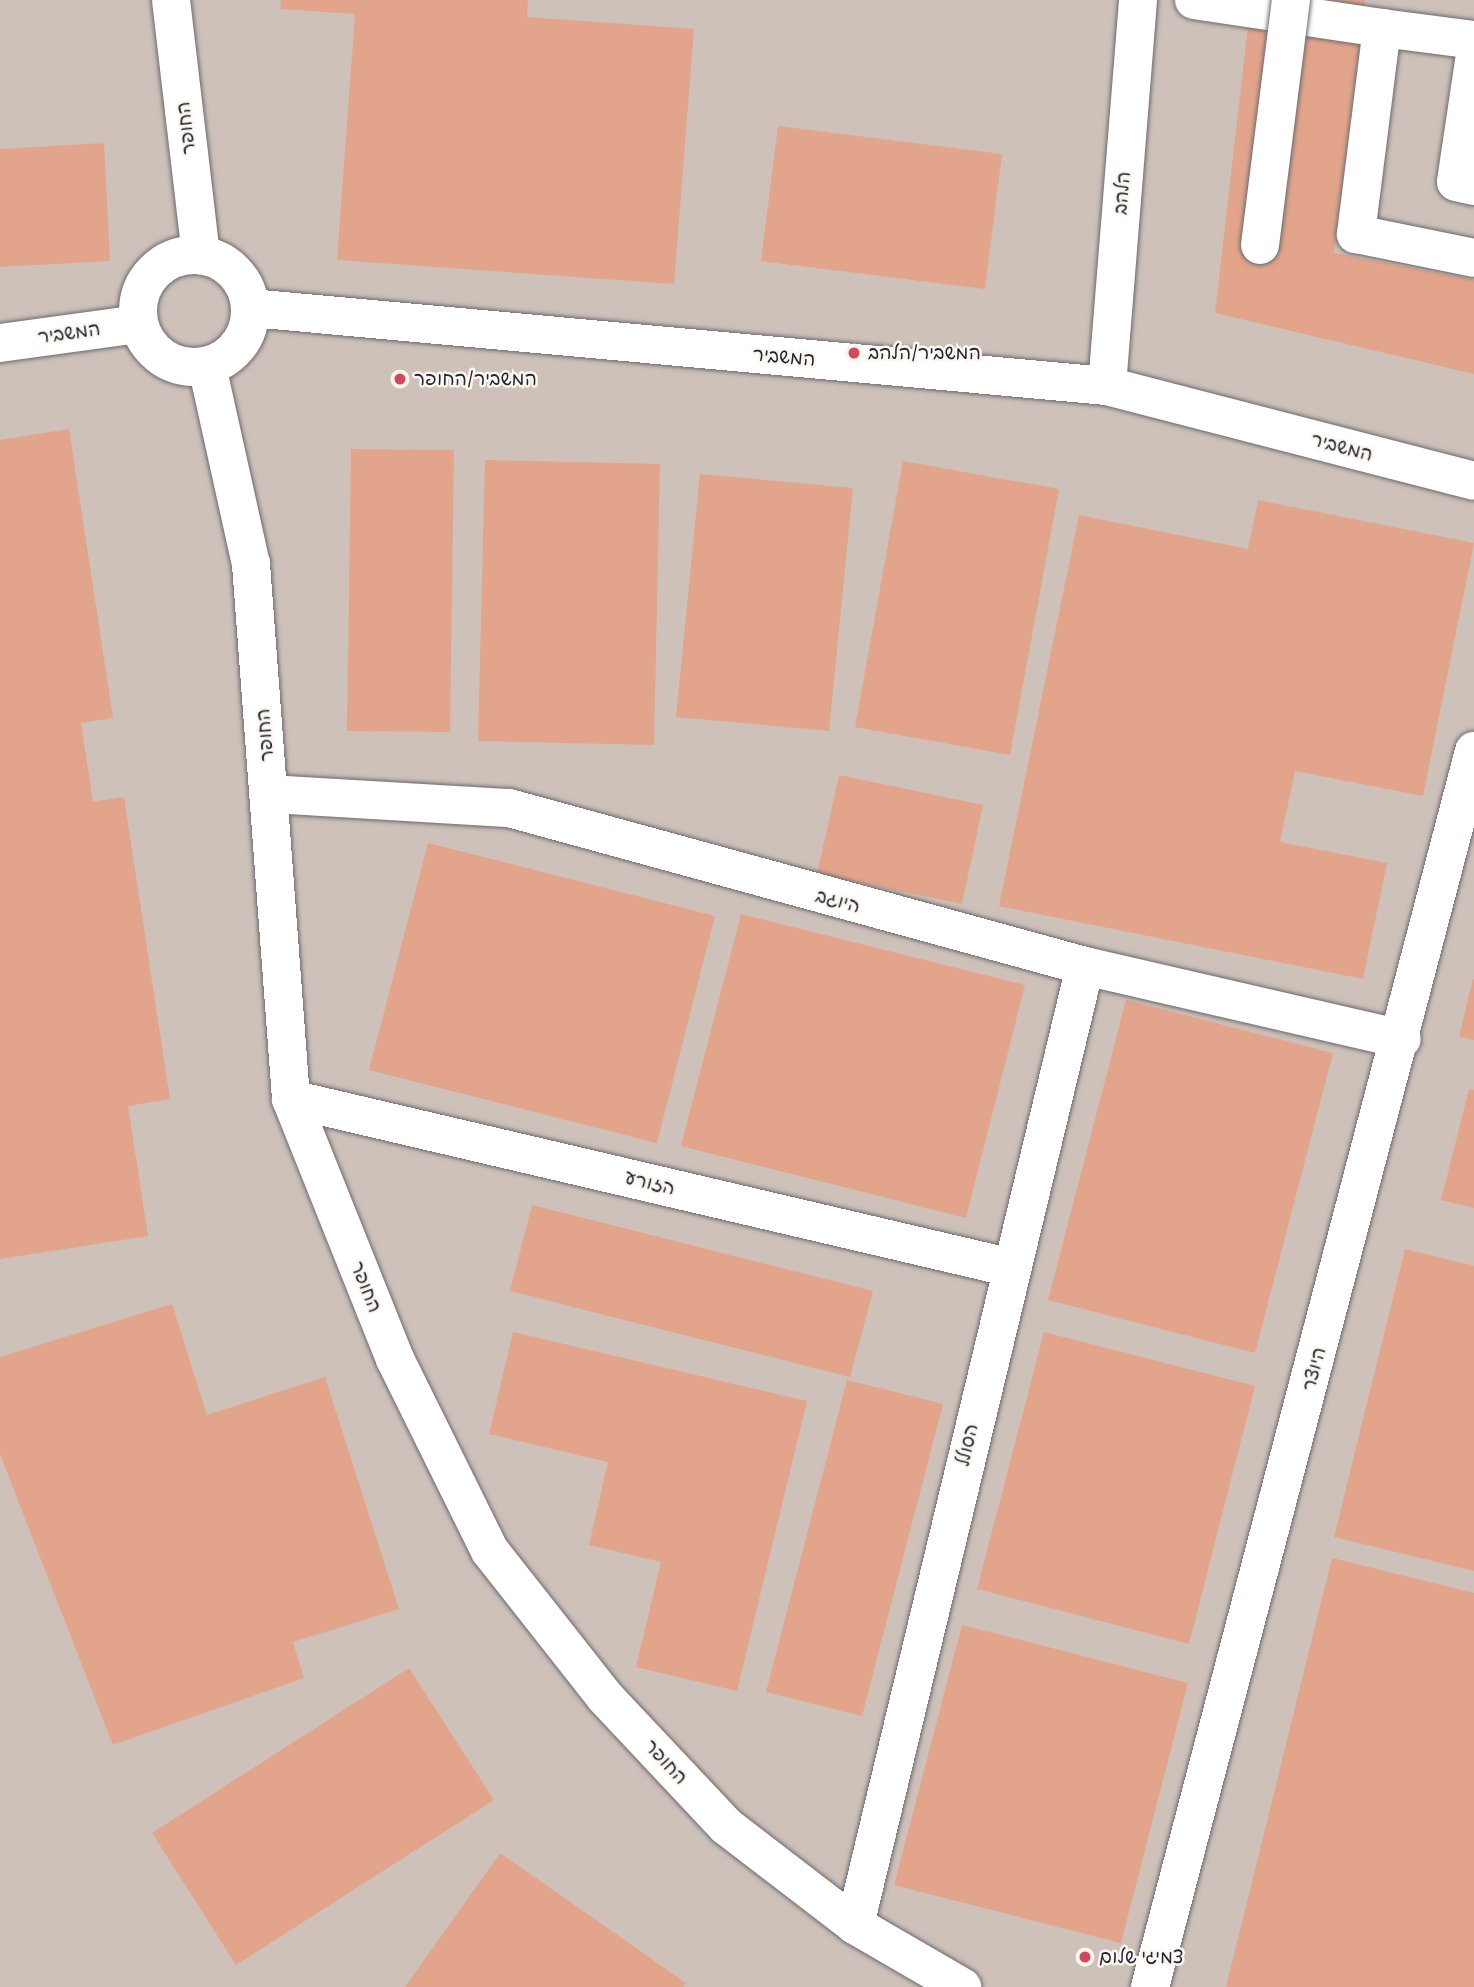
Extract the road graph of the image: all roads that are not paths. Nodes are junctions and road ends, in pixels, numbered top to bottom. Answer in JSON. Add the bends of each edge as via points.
{"nodes":[{"id":1,"x":171,"y":0,"type":"edge"},
{"id":2,"x":1138,"y":0,"type":"edge"},
{"id":3,"x":1194,"y":0,"type":"edge"},
{"id":4,"x":1291,"y":0,"type":"edge"},
{"id":5,"x":1382,"y":28,"type":"junction"},
{"id":6,"x":1474,"y":40,"type":"edge"},
{"id":7,"x":1474,"y":61,"type":"edge"},
{"id":8,"x":1474,"y":186,"type":"edge"},
{"id":9,"x":1260,"y":245,"type":"dead end"},
{"id":10,"x":201,"y":255,"type":"junction"},
{"id":11,"x":1474,"y":258,"type":"edge"},
{"id":12,"x":251,"y":308,"type":"junction"},
{"id":13,"x":139,"y":324,"type":"junction"},
{"id":14,"x":0,"y":342,"type":"edge"},
{"id":15,"x":207,"y":366,"type":"junction"},
{"id":16,"x":1107,"y":386,"type":"junction"},
{"id":17,"x":1474,"y":481,"type":"edge"},
{"id":18,"x":1474,"y":751,"type":"edge"},
{"id":19,"x":270,"y":793,"type":"junction"},
{"id":20,"x":1085,"y":966,"type":"junction"},
{"id":21,"x":1402,"y":1038,"type":"junction"},
{"id":22,"x":291,"y":1099,"type":"junction"},
{"id":23,"x":1008,"y":1268,"type":"junction"},
{"id":24,"x":855,"y":1925,"type":"junction"},
{"id":25,"x":962,"y":1987,"type":"edge"},
{"id":26,"x":1150,"y":1987,"type":"edge"}],
"edges":[{"from":1,"to":10,"type":"street","name":"החופר"},
{"from":2,"to":16,"type":"street","name":"הלהב"},
{"from":3,"to":5,"type":"street"},
{"from":4,"to":9,"type":"street","bridge":true},
{"from":5,"to":6,"type":"street"},
{"from":5,"to":11,"type":"street","via":[[1356,234]]},
{"from":7,"to":8,"type":"street","via":[[1456,182]]},
{"from":10,"to":12,"type":"street","via":[[236,272]]},
{"from":10,"to":13,"type":"street","via":[[181,256],[151,274],[141,289]]},
{"from":12,"to":15,"type":"street","via":[[239,345]]},
{"from":12,"to":16,"type":"street","name":"המשביר"},
{"from":13,"to":14,"type":"street","name":"המשביר"},
{"from":13,"to":15,"type":"street","via":[[157,354],[172,363]]},
{"from":15,"to":19,"type":"street","name":"החופר","via":[[251,564]]},
{"from":16,"to":17,"type":"street","name":"המשביר"},
{"from":18,"to":21,"type":"street","name":"היוצר"},
{"from":19,"to":20,"type":"street","name":"היוגב","via":[[509,808]]},
{"from":19,"to":22,"type":"street","name":"החופר"},
{"from":20,"to":21,"type":"street","name":"היוגב"},
{"from":20,"to":23,"type":"street","name":"הסולל"},
{"from":21,"to":26,"type":"street","name":"היוצר"},
{"from":22,"to":23,"type":"street","name":"הזורע"},
{"from":22,"to":24,"type":"street","name":"החופר","via":[[395,1359],[490,1551],[605,1697],[726,1826]]},
{"from":23,"to":24,"type":"street","name":"הסולל"},
{"from":24,"to":25,"type":"street","name":"החופר"}]}
